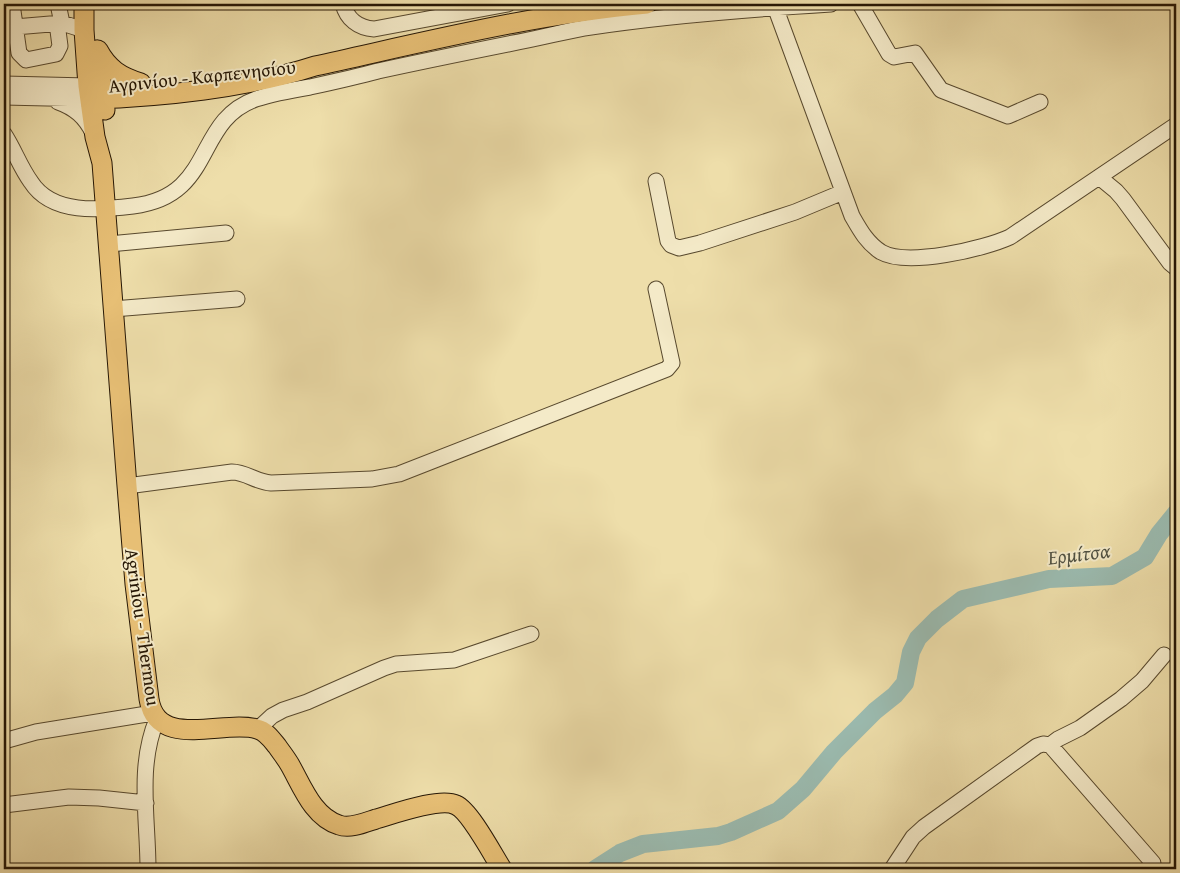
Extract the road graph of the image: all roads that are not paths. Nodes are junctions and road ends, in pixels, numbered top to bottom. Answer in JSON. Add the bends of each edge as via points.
{"nodes":[{"id":1,"x":12,"y":4,"type":"edge"},
{"id":2,"x":58,"y":4,"type":"edge"},
{"id":3,"x":344,"y":4,"type":"edge"},
{"id":4,"x":508,"y":4,"type":"edge"},
{"id":5,"x":647,"y":4,"type":"edge"},
{"id":6,"x":831,"y":4,"type":"edge"},
{"id":7,"x":860,"y":4,"type":"edge"},
{"id":8,"x":84,"y":5,"type":"edge"},
{"id":9,"x":774,"y":6,"type":"edge"},
{"id":10,"x":59,"y":23,"type":"junction"},
{"id":11,"x":15,"y":28,"type":"junction"},
{"id":12,"x":84,"y":30,"type":"junction"},
{"id":13,"x":96,"y":46,"type":"junction"},
{"id":14,"x":315,"y":66,"type":"junction"},
{"id":15,"x":4,"y":84,"type":"edge"},
{"id":16,"x":140,"y":84,"type":"junction"},
{"id":17,"x":96,"y":92,"type":"junction"},
{"id":18,"x":4,"y":97,"type":"edge"},
{"id":19,"x":49,"y":99,"type":"junction"},
{"id":20,"x":1040,"y":102,"type":"dead end"},
{"id":21,"x":1176,"y":125,"type":"edge"},
{"id":22,"x":4,"y":134,"type":"edge"},
{"id":23,"x":95,"y":137,"type":"junction"},
{"id":24,"x":102,"y":163,"type":"junction"},
{"id":25,"x":1099,"y":177,"type":"junction"},
{"id":26,"x":656,"y":181,"type":"dead end"},
{"id":27,"x":843,"y":192,"type":"junction"},
{"id":28,"x":106,"y":208,"type":"junction"},
{"id":29,"x":226,"y":233,"type":"dead end"},
{"id":30,"x":110,"y":244,"type":"junction"},
{"id":31,"x":1176,"y":268,"type":"edge"},
{"id":32,"x":656,"y":290,"type":"dead end"},
{"id":33,"x":236,"y":299,"type":"dead end"},
{"id":34,"x":113,"y":309,"type":"junction"},
{"id":35,"x":127,"y":486,"type":"junction"},
{"id":36,"x":531,"y":634,"type":"dead end"},
{"id":37,"x":1164,"y":655,"type":"dead end"},
{"id":38,"x":155,"y":716,"type":"junction"},
{"id":39,"x":258,"y":729,"type":"junction"},
{"id":40,"x":4,"y":741,"type":"edge"},
{"id":41,"x":1050,"y":745,"type":"junction"},
{"id":42,"x":146,"y":803,"type":"junction"},
{"id":43,"x":4,"y":806,"type":"edge"},
{"id":44,"x":1153,"y":863,"type":"dead end"},
{"id":45,"x":148,"y":869,"type":"edge"},
{"id":46,"x":502,"y":869,"type":"edge"},
{"id":47,"x":892,"y":869,"type":"edge"}],
"edges":[{"from":1,"to":11,"type":"street"},
{"from":2,"to":10,"type":"street"},
{"from":3,"to":4,"type":"street","via":[[349,18],[365,28],[374,29]]},
{"from":5,"to":14,"type":"main road","name":"Αγρινίου - Καρπενησίου","via":[[518,21]]},
{"from":6,"to":9,"type":"street"},
{"from":7,"to":20,"type":"street","via":[[889,54],[894,57],[915,53],[944,91],[1008,116]]},
{"from":8,"to":12,"type":"main road","name":"Agriniou - Thermou"},
{"from":8,"to":13,"type":"main road","name":"Agriniou - Thermou"},
{"from":9,"to":27,"type":"street"},
{"from":9,"to":28,"type":"street","via":[[588,28],[256,99],[232,111],[222,121],[194,173],[169,196],[135,206]]},
{"from":10,"to":11,"type":"street"},
{"from":10,"to":11,"type":"street","via":[[60,46],[56,54],[26,60],[20,53]]},
{"from":10,"to":12,"type":"street"},
{"from":12,"to":17,"type":"main road","name":"Agriniou - Thermou"},
{"from":13,"to":16,"type":"main road","via":[[113,70]]},
{"from":13,"to":17,"type":"main road","name":"Agriniou - Thermou"},
{"from":14,"to":16,"type":"main road","name":"Αγρινίου - Καρπενησίου","via":[[284,64]]},
{"from":14,"to":17,"type":"main road","name":"Αγρινίου - Καρπενησίου","via":[[289,74],[186,91]]},
{"from":15,"to":17,"type":"street"},
{"from":16,"to":17,"type":"main road","name":"Αγρινίου - Καρπενησίου"},
{"from":17,"to":19,"type":"street"},
{"from":17,"to":23,"type":"main road","name":"Agriniou - Thermou"},
{"from":17,"to":24,"type":"main road","name":"Agriniou - Thermou","via":[[106,139]]},
{"from":18,"to":19,"type":"street"},
{"from":19,"to":23,"type":"street","via":[[70,106],[80,114]]},
{"from":21,"to":25,"type":"street"},
{"from":22,"to":28,"type":"street","via":[[31,183],[48,199],[66,206]]},
{"from":23,"to":24,"type":"main road","name":"Agriniou - Thermou"},
{"from":24,"to":28,"type":"main road","name":"Agriniou - Thermou"},
{"from":25,"to":27,"type":"street","via":[[1000,242],[915,258],[893,257],[871,244],[852,216]]},
{"from":25,"to":31,"type":"street","via":[[1123,199]]},
{"from":26,"to":27,"type":"street","via":[[668,241],[679,248],[795,212]]},
{"from":28,"to":30,"type":"main road","name":"Agriniou - Thermou"},
{"from":29,"to":30,"type":"street"},
{"from":30,"to":34,"type":"main road","name":"Agriniou - Thermou"},
{"from":32,"to":35,"type":"street","via":[[672,363],[667,369],[399,474],[372,479],[271,483],[232,472]]},
{"from":33,"to":34,"type":"street"},
{"from":34,"to":35,"type":"main road","name":"Agriniou - Thermou"},
{"from":35,"to":38,"type":"main road","name":"Agriniou - Thermou","via":[[135,584],[150,706]]},
{"from":36,"to":39,"type":"street","via":[[454,660],[396,664],[384,668],[283,710]]},
{"from":37,"to":41,"type":"street","via":[[1121,699]]},
{"from":38,"to":39,"type":"main road","name":"Agriniou - Thermou","via":[[176,728]]},
{"from":38,"to":40,"type":"street","via":[[36,732]]},
{"from":38,"to":42,"type":"street","via":[[146,755]]},
{"from":39,"to":46,"type":"main road","via":[[272,739],[320,814],[330,822],[341,826],[356,825],[409,809],[445,802],[458,805],[466,812]]},
{"from":41,"to":44,"type":"street"},
{"from":41,"to":47,"type":"street","via":[[1038,746],[924,827],[913,837]]},
{"from":42,"to":43,"type":"street","via":[[69,797]]},
{"from":42,"to":45,"type":"street"}]}
